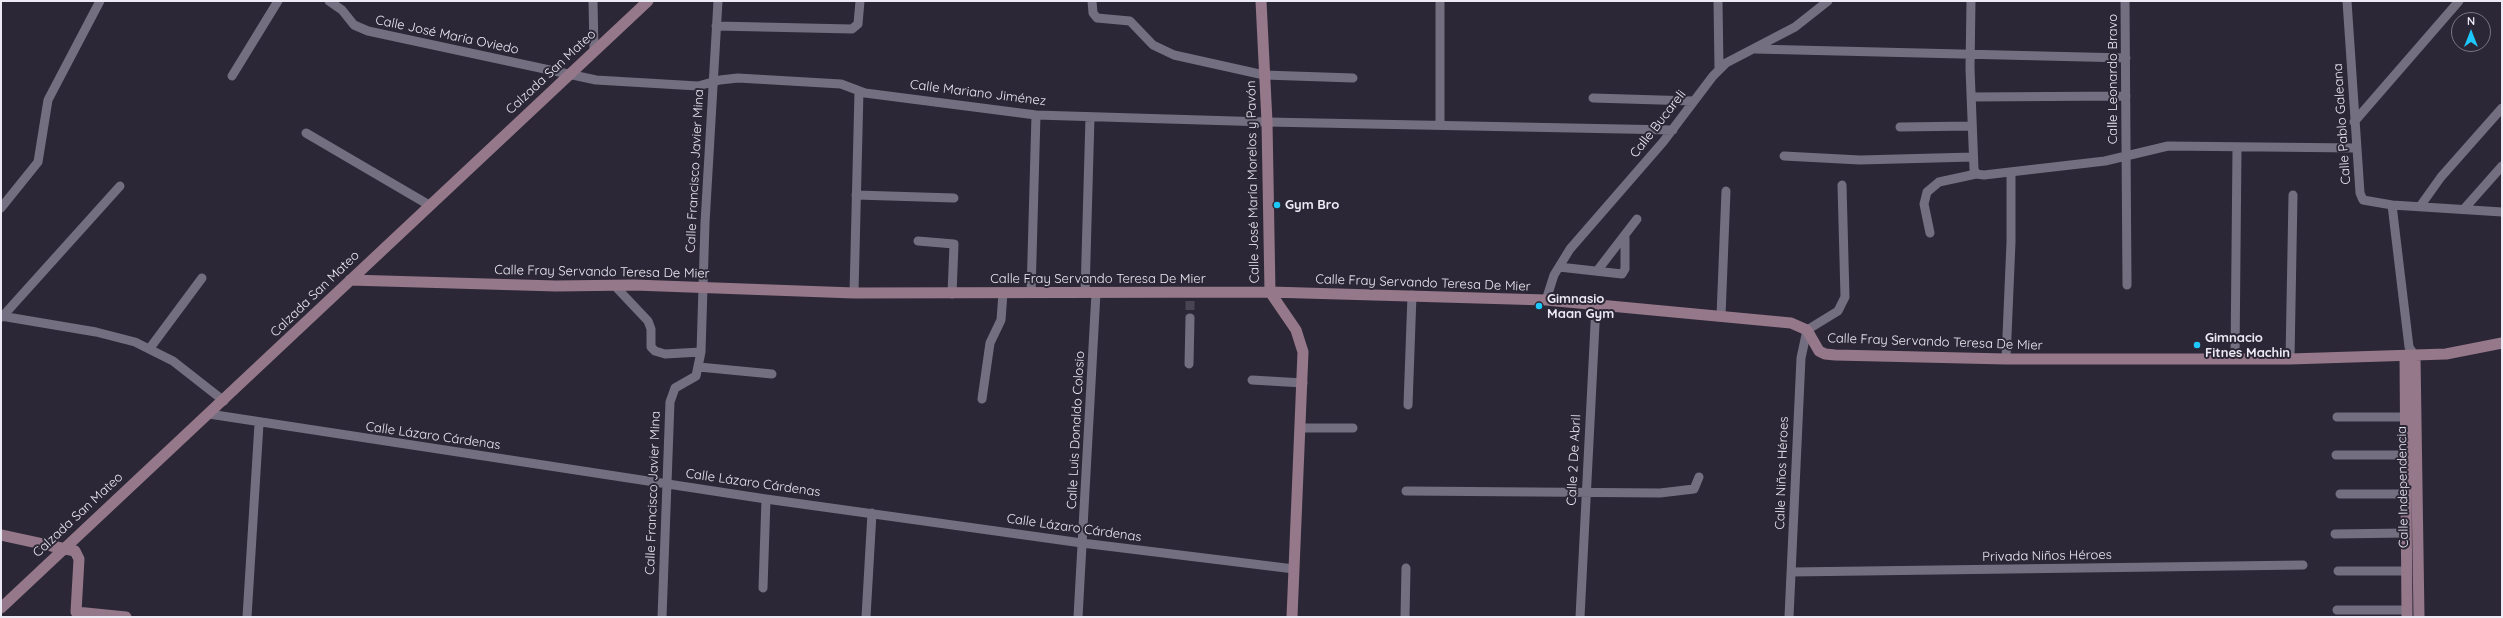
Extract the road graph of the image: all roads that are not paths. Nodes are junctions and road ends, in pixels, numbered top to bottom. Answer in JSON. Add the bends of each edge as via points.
{"nodes":[{"id":1,"x":100,"y":1,"type":"edge"},
{"id":2,"x":278,"y":1,"type":"edge"},
{"id":3,"x":329,"y":1,"type":"edge"},
{"id":4,"x":593,"y":1,"type":"edge"},
{"id":5,"x":648,"y":1,"type":"edge"},
{"id":6,"x":718,"y":1,"type":"edge"},
{"id":7,"x":860,"y":1,"type":"edge"},
{"id":8,"x":1092,"y":1,"type":"edge"},
{"id":9,"x":1261,"y":1,"type":"edge"},
{"id":10,"x":1440,"y":1,"type":"edge"},
{"id":11,"x":1718,"y":1,"type":"edge"},
{"id":12,"x":1828,"y":1,"type":"edge"},
{"id":13,"x":1971,"y":1,"type":"edge"},
{"id":14,"x":2125,"y":1,"type":"edge"},
{"id":15,"x":2346,"y":1,"type":"edge"},
{"id":16,"x":2460,"y":1,"type":"edge"},
{"id":17,"x":716,"y":26,"type":"junction"},
{"id":18,"x":1753,"y":48,"type":"junction"},
{"id":19,"x":594,"y":51,"type":"junction"},
{"id":20,"x":1969,"y":53,"type":"junction"},
{"id":21,"x":2126,"y":58,"type":"junction"},
{"id":22,"x":1719,"y":69,"type":"junction"},
{"id":23,"x":570,"y":75,"type":"junction"},
{"id":24,"x":1264,"y":75,"type":"junction"},
{"id":25,"x":232,"y":76,"type":"dead end"},
{"id":26,"x":1353,"y":78,"type":"dead end"},
{"id":27,"x":713,"y":83,"type":"junction"},
{"id":28,"x":859,"y":91,"type":"junction"},
{"id":29,"x":2126,"y":96,"type":"junction"},
{"id":30,"x":1971,"y":97,"type":"junction"},
{"id":31,"x":1593,"y":98,"type":"dead end"},
{"id":32,"x":1693,"y":101,"type":"junction"},
{"id":33,"x":2502,"y":108,"type":"edge"},
{"id":34,"x":1036,"y":114,"type":"junction"},
{"id":35,"x":1090,"y":117,"type":"junction"},
{"id":36,"x":1267,"y":122,"type":"junction"},
{"id":37,"x":2354,"y":122,"type":"junction"},
{"id":38,"x":1440,"y":125,"type":"junction"},
{"id":39,"x":1972,"y":126,"type":"junction"},
{"id":40,"x":1900,"y":127,"type":"dead end"},
{"id":41,"x":1673,"y":130,"type":"junction"},
{"id":42,"x":306,"y":133,"type":"dead end"},
{"id":43,"x":2237,"y":148,"type":"junction"},
{"id":44,"x":2356,"y":148,"type":"junction"},
{"id":45,"x":1784,"y":156,"type":"dead end"},
{"id":46,"x":2127,"y":156,"type":"junction"},
{"id":47,"x":1973,"y":157,"type":"junction"},
{"id":48,"x":2502,"y":166,"type":"edge"},
{"id":49,"x":2011,"y":172,"type":"junction"},
{"id":50,"x":1976,"y":174,"type":"junction"},
{"id":51,"x":1842,"y":185,"type":"dead end"},
{"id":52,"x":120,"y":186,"type":"dead end"},
{"id":53,"x":1726,"y":191,"type":"dead end"},
{"id":54,"x":856,"y":195,"type":"junction"},
{"id":55,"x":2292,"y":195,"type":"dead end"},
{"id":56,"x":954,"y":198,"type":"dead end"},
{"id":57,"x":429,"y":205,"type":"junction"},
{"id":58,"x":2392,"y":205,"type":"junction"},
{"id":59,"x":2421,"y":205,"type":"junction"},
{"id":60,"x":1,"y":208,"type":"edge"},
{"id":61,"x":2464,"y":209,"type":"junction"},
{"id":62,"x":2502,"y":212,"type":"edge"},
{"id":63,"x":1637,"y":219,"type":"dead end"},
{"id":64,"x":1930,"y":233,"type":"dead end"},
{"id":65,"x":1625,"y":238,"type":"junction"},
{"id":66,"x":918,"y":241,"type":"dead end"},
{"id":67,"x":1559,"y":267,"type":"junction"},
{"id":68,"x":1597,"y":272,"type":"junction"},
{"id":69,"x":202,"y":278,"type":"dead end"},
{"id":70,"x":350,"y":280,"type":"junction"},
{"id":71,"x":614,"y":285,"type":"junction"},
{"id":72,"x":2127,"y":285,"type":"dead end"},
{"id":73,"x":702,"y":288,"type":"junction"},
{"id":74,"x":1270,"y":292,"type":"junction"},
{"id":75,"x":854,"y":293,"type":"junction"},
{"id":76,"x":1003,"y":293,"type":"junction"},
{"id":77,"x":1031,"y":293,"type":"junction"},
{"id":78,"x":1085,"y":293,"type":"junction"},
{"id":79,"x":1096,"y":293,"type":"junction"},
{"id":80,"x":952,"y":294,"type":"junction"},
{"id":81,"x":1412,"y":295,"type":"junction"},
{"id":82,"x":1546,"y":300,"type":"junction"},
{"id":83,"x":1596,"y":305,"type":"junction"},
{"id":84,"x":1,"y":316,"type":"edge"},
{"id":85,"x":1721,"y":316,"type":"junction"},
{"id":86,"x":1190,"y":318,"type":"tunnel mouth"},
{"id":87,"x":1807,"y":330,"type":"junction"},
{"id":88,"x":2502,"y":343,"type":"edge"},
{"id":89,"x":150,"y":348,"type":"junction"},
{"id":90,"x":700,"y":352,"type":"junction"},
{"id":91,"x":2410,"y":353,"type":"junction"},
{"id":92,"x":2234,"y":358,"type":"junction"},
{"id":93,"x":2006,"y":359,"type":"junction"},
{"id":94,"x":2290,"y":359,"type":"junction"},
{"id":95,"x":1190,"y":364,"type":"dead end"},
{"id":96,"x":699,"y":367,"type":"junction"},
{"id":97,"x":772,"y":374,"type":"dead end"},
{"id":98,"x":1252,"y":380,"type":"dead end"},
{"id":99,"x":1303,"y":383,"type":"junction"},
{"id":100,"x":982,"y":399,"type":"dead end"},
{"id":101,"x":224,"y":401,"type":"junction"},
{"id":102,"x":1408,"y":405,"type":"dead end"},
{"id":103,"x":209,"y":414,"type":"junction"},
{"id":104,"x":2337,"y":417,"type":"dead end"},
{"id":105,"x":2405,"y":417,"type":"junction"},
{"id":106,"x":260,"y":424,"type":"junction"},
{"id":107,"x":1301,"y":428,"type":"junction"},
{"id":108,"x":1353,"y":428,"type":"dead end"},
{"id":109,"x":2336,"y":455,"type":"dead end"},
{"id":110,"x":2406,"y":455,"type":"junction"},
{"id":111,"x":1699,"y":478,"type":"dead end"},
{"id":112,"x":667,"y":484,"type":"junction"},
{"id":113,"x":1406,"y":491,"type":"dead end"},
{"id":114,"x":1585,"y":492,"type":"junction"},
{"id":115,"x":2340,"y":494,"type":"dead end"},
{"id":116,"x":2406,"y":494,"type":"junction"},
{"id":117,"x":766,"y":499,"type":"junction"},
{"id":118,"x":872,"y":513,"type":"junction"},
{"id":119,"x":2406,"y":533,"type":"junction"},
{"id":120,"x":2335,"y":534,"type":"dead end"},
{"id":121,"x":1,"y":535,"type":"edge"},
{"id":122,"x":1082,"y":543,"type":"junction"},
{"id":123,"x":63,"y":548,"type":"junction"},
{"id":124,"x":2303,"y":565,"type":"dead end"},
{"id":125,"x":1406,"y":568,"type":"dead end"},
{"id":126,"x":1294,"y":570,"type":"junction"},
{"id":127,"x":2338,"y":571,"type":"dead end"},
{"id":128,"x":2407,"y":571,"type":"junction"},
{"id":129,"x":1791,"y":572,"type":"junction"},
{"id":130,"x":763,"y":588,"type":"dead end"},
{"id":131,"x":1,"y":608,"type":"edge"},
{"id":132,"x":2337,"y":610,"type":"dead end"},
{"id":133,"x":2407,"y":613,"type":"edge"},
{"id":134,"x":75,"y":615,"type":"edge"},
{"id":135,"x":126,"y":617,"type":"edge"},
{"id":136,"x":247,"y":617,"type":"edge"},
{"id":137,"x":662,"y":617,"type":"edge"},
{"id":138,"x":866,"y":617,"type":"edge"},
{"id":139,"x":1078,"y":617,"type":"edge"},
{"id":140,"x":1292,"y":617,"type":"edge"},
{"id":141,"x":1405,"y":617,"type":"edge"},
{"id":142,"x":1580,"y":617,"type":"edge"},
{"id":143,"x":1789,"y":617,"type":"edge"},
{"id":144,"x":2419,"y":617,"type":"edge"}],
"edges":[{"from":1,"to":60,"type":"street","via":[[48,100],[38,162]]},
{"from":2,"to":25,"type":"street"},
{"from":3,"to":23,"type":"street","name":"Calle José María Oviedo","via":[[342,10],[354,25],[368,31]]},
{"from":4,"to":19,"type":"street"},
{"from":5,"to":19,"type":"main road","name":"Calzada San Mateo"},
{"from":6,"to":17,"type":"street","name":"Calle Francisco Javier Mina"},
{"from":7,"to":17,"type":"street","via":[[858,24],[852,29]]},
{"from":8,"to":24,"type":"street","via":[[1093,13],[1097,18],[1130,21],[1153,44],[1174,55]]},
{"from":9,"to":24,"type":"main road","name":"Calle José María Morelos y Pavón"},
{"from":10,"to":38,"type":"street"},
{"from":11,"to":22,"type":"street"},
{"from":12,"to":18,"type":"street","name":"Calle Bucareli","via":[[1795,27]]},
{"from":13,"to":20,"type":"street"},
{"from":14,"to":21,"type":"street","name":"Calle Leonardo Bravo"},
{"from":15,"to":37,"type":"street","name":"Calle Pablo Galeana"},
{"from":16,"to":37,"type":"street"},
{"from":17,"to":27,"type":"street","name":"Calle Francisco Javier Mina"},
{"from":18,"to":20,"type":"street"},
{"from":18,"to":22,"type":"street","name":"Calle Bucareli"},
{"from":19,"to":23,"type":"main road","name":"Calzada San Mateo"},
{"from":20,"to":21,"type":"street"},
{"from":20,"to":30,"type":"street"},
{"from":21,"to":29,"type":"street","name":"Calle Leonardo Bravo"},
{"from":22,"to":32,"type":"street","name":"Calle Bucareli"},
{"from":23,"to":27,"type":"street","name":"Calle José María Oviedo","via":[[596,80],[698,86]]},
{"from":23,"to":57,"type":"main road","name":"Calzada San Mateo"},
{"from":24,"to":26,"type":"street"},
{"from":24,"to":36,"type":"main road","name":"Calle José María Morelos y Pavón"},
{"from":27,"to":28,"type":"street","name":"Calle Mariano Jiménez","via":[[738,78],[847,85]]},
{"from":27,"to":73,"type":"street","name":"Calle Francisco Javier Mina"},
{"from":28,"to":34,"type":"street","name":"Calle Mariano Jiménez"},
{"from":28,"to":54,"type":"street"},
{"from":29,"to":30,"type":"street"},
{"from":29,"to":46,"type":"street","name":"Calle Leonardo Bravo"},
{"from":30,"to":39,"type":"street"},
{"from":31,"to":32,"type":"street"},
{"from":32,"to":41,"type":"street","name":"Calle Bucareli"},
{"from":33,"to":59,"type":"street","via":[[2441,177]]},
{"from":34,"to":35,"type":"street","name":"Calle Mariano Jiménez"},
{"from":34,"to":77,"type":"street"},
{"from":35,"to":36,"type":"street","name":"Calle Mariano Jiménez"},
{"from":35,"to":78,"type":"street"},
{"from":36,"to":38,"type":"street","name":"Calle Mariano Jiménez"},
{"from":36,"to":74,"type":"main road","name":"Calle José María Morelos y Pavón"},
{"from":37,"to":44,"type":"street","name":"Calle Pablo Galeana"},
{"from":38,"to":41,"type":"street","name":"Calle Mariano Jiménez"},
{"from":39,"to":40,"type":"street"},
{"from":39,"to":47,"type":"street"},
{"from":41,"to":67,"type":"street","name":"Calle Bucareli","via":[[1570,249]]},
{"from":42,"to":57,"type":"street"},
{"from":43,"to":44,"type":"street"},
{"from":43,"to":46,"type":"street","via":[[2168,146]]},
{"from":43,"to":92,"type":"street"},
{"from":44,"to":58,"type":"street","name":"Calle Pablo Galeana","via":[[2361,196],[2370,203]]},
{"from":45,"to":47,"type":"street","via":[[1860,160]]},
{"from":46,"to":49,"type":"street"},
{"from":46,"to":72,"type":"street","name":"Calle Leonardo Bravo"},
{"from":47,"to":50,"type":"street"},
{"from":48,"to":61,"type":"street"},
{"from":49,"to":50,"type":"street"},
{"from":49,"to":93,"type":"street"},
{"from":50,"to":64,"type":"street","via":[[1939,182],[1927,192],[1924,204]]},
{"from":51,"to":87,"type":"street","via":[[1845,296],[1838,311]]},
{"from":52,"to":84,"type":"street"},
{"from":53,"to":85,"type":"street"},
{"from":54,"to":56,"type":"street"},
{"from":54,"to":75,"type":"street"},
{"from":55,"to":94,"type":"street"},
{"from":57,"to":70,"type":"main road","name":"Calzada San Mateo"},
{"from":58,"to":59,"type":"street","name":"Calle Pablo Galeana"},
{"from":58,"to":91,"type":"street"},
{"from":59,"to":61,"type":"street","name":"Calle Pablo Galeana"},
{"from":61,"to":62,"type":"street","name":"Calle Pablo Galeana"},
{"from":63,"to":65,"type":"street"},
{"from":65,"to":68,"type":"street"},
{"from":65,"to":68,"type":"street","via":[[1625,269],[1622,274]]},
{"from":66,"to":80,"type":"street","via":[[954,244]]},
{"from":67,"to":68,"type":"street"},
{"from":67,"to":82,"type":"street","name":"Calle Bucareli"},
{"from":69,"to":89,"type":"street"},
{"from":70,"to":71,"type":"main road","name":"Calle Fray Servando Teresa De Mier","via":[[556,286]]},
{"from":70,"to":101,"type":"main road","name":"Calzada San Mateo"},
{"from":71,"to":73,"type":"main road","name":"Calle Fray Servando Teresa De Mier"},
{"from":71,"to":90,"type":"street","via":[[648,321],[652,347],[655,351],[665,354]]},
{"from":73,"to":75,"type":"main road","name":"Calle Fray Servando Teresa De Mier"},
{"from":73,"to":90,"type":"street","name":"Calle Francisco Javier Mina"},
{"from":74,"to":79,"type":"main road","name":"Calle Fray Servando Teresa De Mier","via":[[1190,297]]},
{"from":74,"to":81,"type":"main road","name":"Calle Fray Servando Teresa De Mier"},
{"from":74,"to":99,"type":"main road","name":"Calle José María Morelos y Pavón","via":[[1299,336],[1303,352]]},
{"from":75,"to":80,"type":"main road","name":"Calle Fray Servando Teresa De Mier"},
{"from":76,"to":77,"type":"main road","name":"Calle Fray Servando Teresa De Mier"},
{"from":76,"to":80,"type":"main road","name":"Calle Fray Servando Teresa De Mier"},
{"from":76,"to":100,"type":"street","via":[[1001,320],[990,343]]},
{"from":77,"to":78,"type":"main road","name":"Calle Fray Servando Teresa De Mier"},
{"from":78,"to":79,"type":"main road","name":"Calle Fray Servando Teresa De Mier"},
{"from":79,"to":122,"type":"street","name":"Calle Luis Donaldo Colosio"},
{"from":81,"to":82,"type":"main road","name":"Calle Fray Servando Teresa De Mier"},
{"from":81,"to":102,"type":"street"},
{"from":82,"to":83,"type":"main road","name":"Calle Fray Servando Teresa De Mier"},
{"from":83,"to":85,"type":"main road","name":"Calle Fray Servando Teresa De Mier"},
{"from":83,"to":114,"type":"street","name":"Calle 2 De Abril"},
{"from":84,"to":89,"type":"street","via":[[96,332]]},
{"from":85,"to":87,"type":"main road","name":"Calle Fray Servando Teresa De Mier","via":[[1791,323]]},
{"from":86,"to":95,"type":"street"},
{"from":87,"to":93,"type":"main road","name":"Calle Fray Servando Teresa De Mier","via":[[1819,351],[1825,354]]},
{"from":87,"to":129,"type":"street","name":"Calle Niños Héroes","via":[[1801,358],[1798,399]]},
{"from":88,"to":91,"type":"main road","name":"Calle Fray Servando Teresa De Mier","via":[[2446,354]]},
{"from":89,"to":101,"type":"street","via":[[173,361]]},
{"from":90,"to":96,"type":"street","name":"Calle Francisco Javier Mina"},
{"from":91,"to":94,"type":"main road","name":"Calle Fray Servando Teresa De Mier"},
{"from":91,"to":105,"type":"main road","name":"Calle Independencia"},
{"from":91,"to":144,"type":"main road","name":"Calle Independencia"},
{"from":92,"to":93,"type":"main road","name":"Calle Fray Servando Teresa De Mier"},
{"from":92,"to":94,"type":"main road","name":"Calle Fray Servando Teresa De Mier"},
{"from":96,"to":97,"type":"street"},
{"from":96,"to":112,"type":"street","name":"Calle Francisco Javier Mina","via":[[696,376],[675,388],[672,394]]},
{"from":98,"to":99,"type":"street"},
{"from":99,"to":107,"type":"main road","name":"Calle José María Morelos y Pavón"},
{"from":101,"to":103,"type":"main road","name":"Calzada San Mateo"},
{"from":103,"to":106,"type":"street","name":"Calle Lázaro Cárdenas"},
{"from":103,"to":123,"type":"main road","name":"Calzada San Mateo"},
{"from":104,"to":105,"type":"street"},
{"from":105,"to":110,"type":"main road","name":"Calle Independencia"},
{"from":106,"to":112,"type":"street","name":"Calle Lázaro Cárdenas"},
{"from":106,"to":136,"type":"street","via":[[255,464]]},
{"from":107,"to":108,"type":"street"},
{"from":107,"to":126,"type":"main road","name":"Calle José María Morelos y Pavón"},
{"from":109,"to":110,"type":"street"},
{"from":110,"to":116,"type":"main road","name":"Calle Independencia"},
{"from":111,"to":114,"type":"street","via":[[1694,489],[1685,491],[1593,494]]},
{"from":112,"to":117,"type":"street","name":"Calle Lázaro Cárdenas"},
{"from":112,"to":137,"type":"street","name":"Calle Francisco Javier Mina"},
{"from":113,"to":114,"type":"street"},
{"from":114,"to":142,"type":"street","name":"Calle 2 De Abril"},
{"from":115,"to":116,"type":"street"},
{"from":116,"to":119,"type":"main road","name":"Calle Independencia"},
{"from":117,"to":118,"type":"street","name":"Calle Lázaro Cárdenas"},
{"from":117,"to":130,"type":"street"},
{"from":118,"to":122,"type":"street","name":"Calle Lázaro Cárdenas"},
{"from":118,"to":138,"type":"street"},
{"from":119,"to":120,"type":"street"},
{"from":119,"to":128,"type":"main road","name":"Calle Independencia"},
{"from":121,"to":123,"type":"main road"},
{"from":122,"to":126,"type":"street","name":"Calle Lázaro Cárdenas"},
{"from":122,"to":139,"type":"street","name":"Calle Luis Donaldo Colosio"},
{"from":123,"to":131,"type":"main road","name":"Calzada San Mateo"},
{"from":123,"to":134,"type":"main road","via":[[74,551],[79,559]]},
{"from":124,"to":129,"type":"street","name":"Privada Niños Héroes"},
{"from":125,"to":141,"type":"street"},
{"from":126,"to":140,"type":"main road","name":"Calle José María Morelos y Pavón"},
{"from":127,"to":128,"type":"street"},
{"from":128,"to":133,"type":"main road","name":"Calle Independencia"},
{"from":129,"to":143,"type":"street","name":"Calle Niños Héroes"},
{"from":132,"to":133,"type":"street"},
{"from":134,"to":135,"type":"main road"}]}
